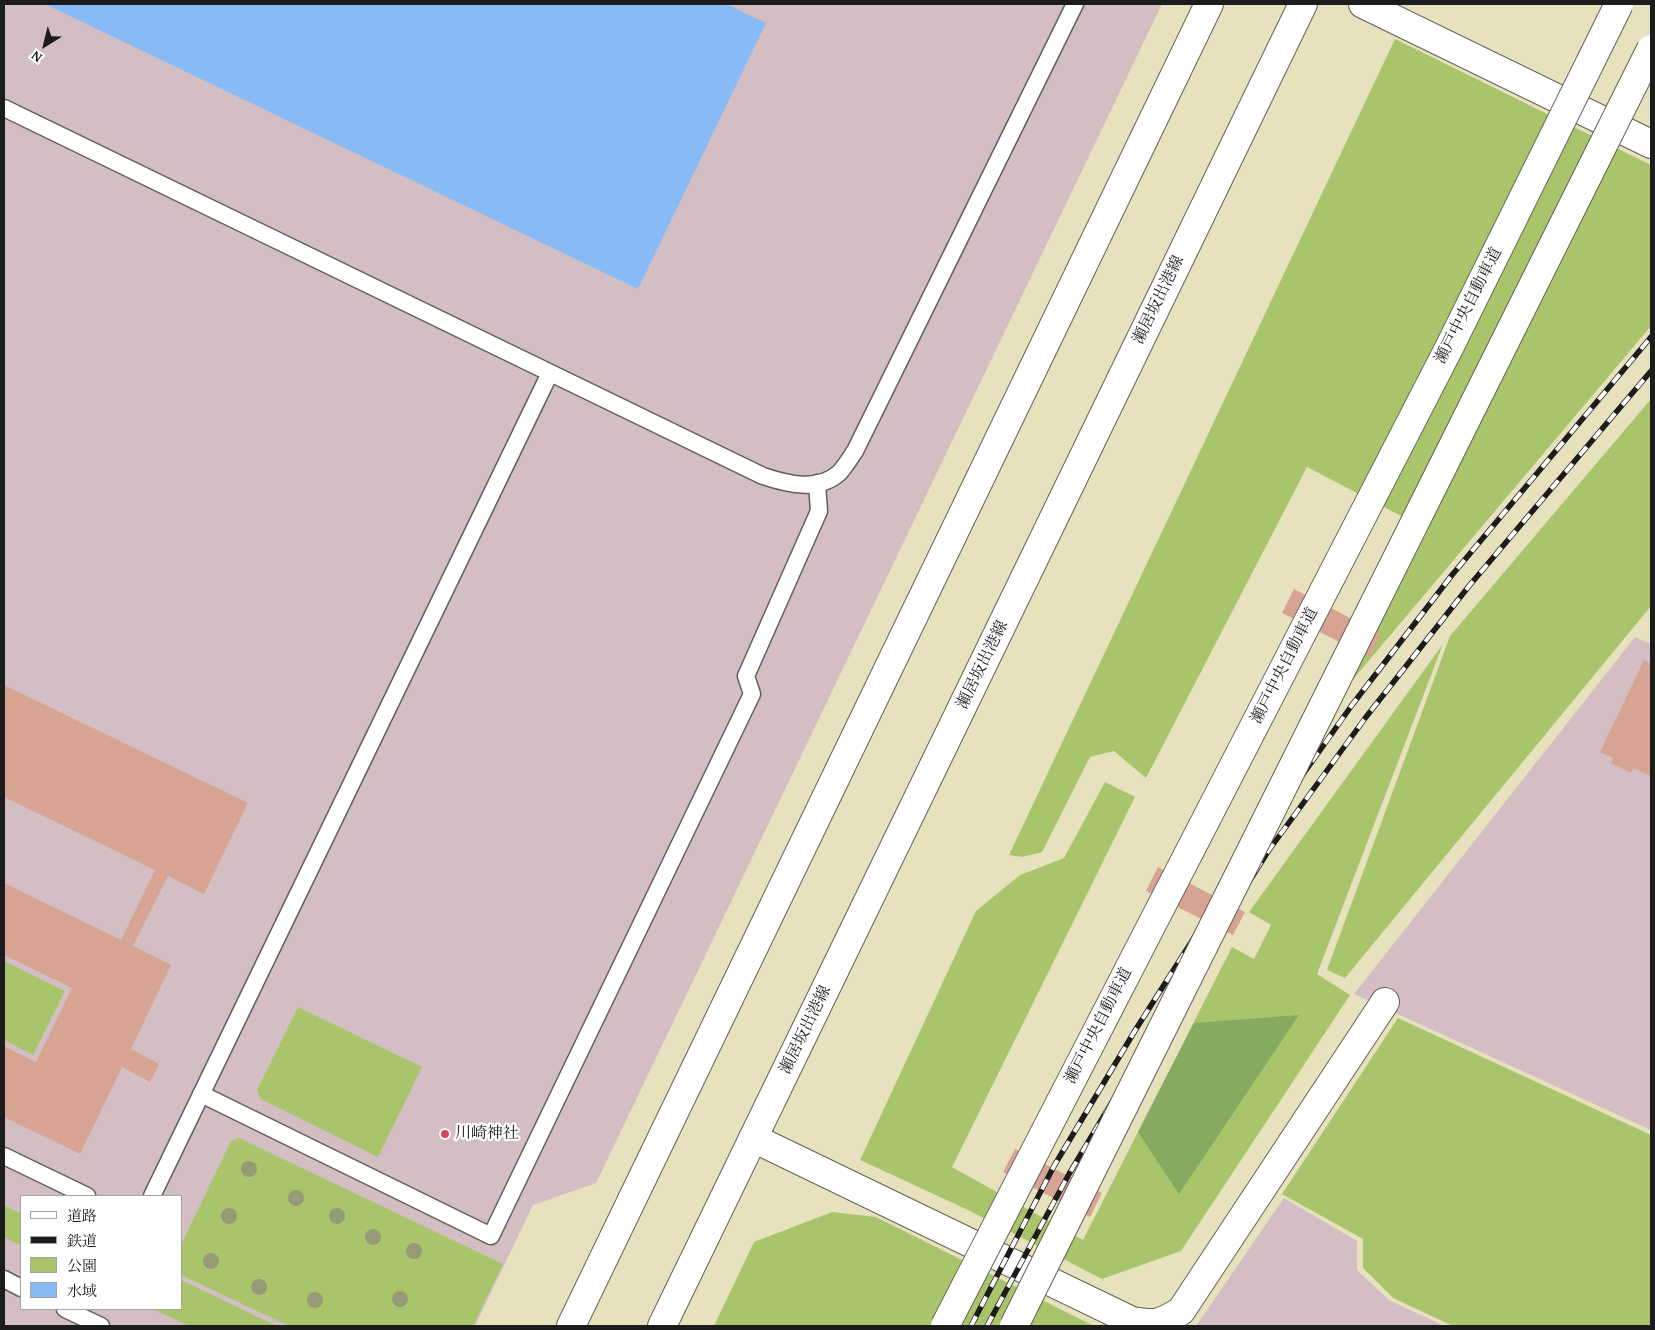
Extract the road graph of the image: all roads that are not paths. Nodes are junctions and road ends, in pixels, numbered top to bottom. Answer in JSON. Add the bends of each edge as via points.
{"nodes":[{"id":1,"x":1075,"y":4,"type":"edge"},
{"id":2,"x":1209,"y":4,"type":"edge"},
{"id":3,"x":1303,"y":4,"type":"edge"},
{"id":4,"x":1363,"y":4,"type":"edge"},
{"id":5,"x":1619,"y":4,"type":"edge"},
{"id":6,"x":1651,"y":49,"type":"edge"},
{"id":7,"x":4,"y":108,"type":"edge"},
{"id":8,"x":1651,"y":144,"type":"edge"},
{"id":9,"x":550,"y":373,"type":"junction"},
{"id":10,"x":817,"y":483,"type":"junction"},
{"id":11,"x":1384,"y":1002,"type":"dead end"},
{"id":12,"x":201,"y":1094,"type":"junction"},
{"id":13,"x":753,"y":1138,"type":"junction"},
{"id":14,"x":4,"y":1156,"type":"edge"},
{"id":15,"x":85,"y":1195,"type":"edge"},
{"id":16,"x":152,"y":1195,"type":"edge"},
{"id":17,"x":4,"y":1279,"type":"edge"},
{"id":18,"x":20,"y":1287,"type":"edge"},
{"id":19,"x":68,"y":1310,"type":"edge"},
{"id":20,"x":95,"y":1321,"type":"edge"},
{"id":21,"x":571,"y":1326,"type":"edge"},
{"id":22,"x":662,"y":1326,"type":"edge"},
{"id":23,"x":945,"y":1326,"type":"edge"},
{"id":24,"x":1014,"y":1326,"type":"edge"}],
"edges":[{"from":1,"to":10,"type":"lane","via":[[855,451],[839,473]]},
{"from":2,"to":21,"type":"main road"},
{"from":3,"to":13,"type":"main road","name":"瀬居坂出港線"},
{"from":4,"to":8,"type":"main road"},
{"from":5,"to":23,"type":"main road","name":"瀬戸中央自動車道","bridge":true,"via":[[1449,348]]},
{"from":6,"to":24,"type":"main road","bridge":true},
{"from":7,"to":9,"type":"lane"},
{"from":9,"to":10,"type":"lane","via":[[764,476],[784,483]]},
{"from":9,"to":12,"type":"lane"},
{"from":10,"to":12,"type":"lane","via":[[819,511],[746,676],[752,694],[491,1236]]},
{"from":11,"to":13,"type":"main road","via":[[1181,1311],[1152,1324],[1132,1320]]},
{"from":12,"to":16,"type":"lane"},
{"from":13,"to":22,"type":"main road","name":"瀬居坂出港線"},
{"from":14,"to":15,"type":"lane"},
{"from":17,"to":18,"type":"lane"},
{"from":19,"to":20,"type":"lane"}]}
